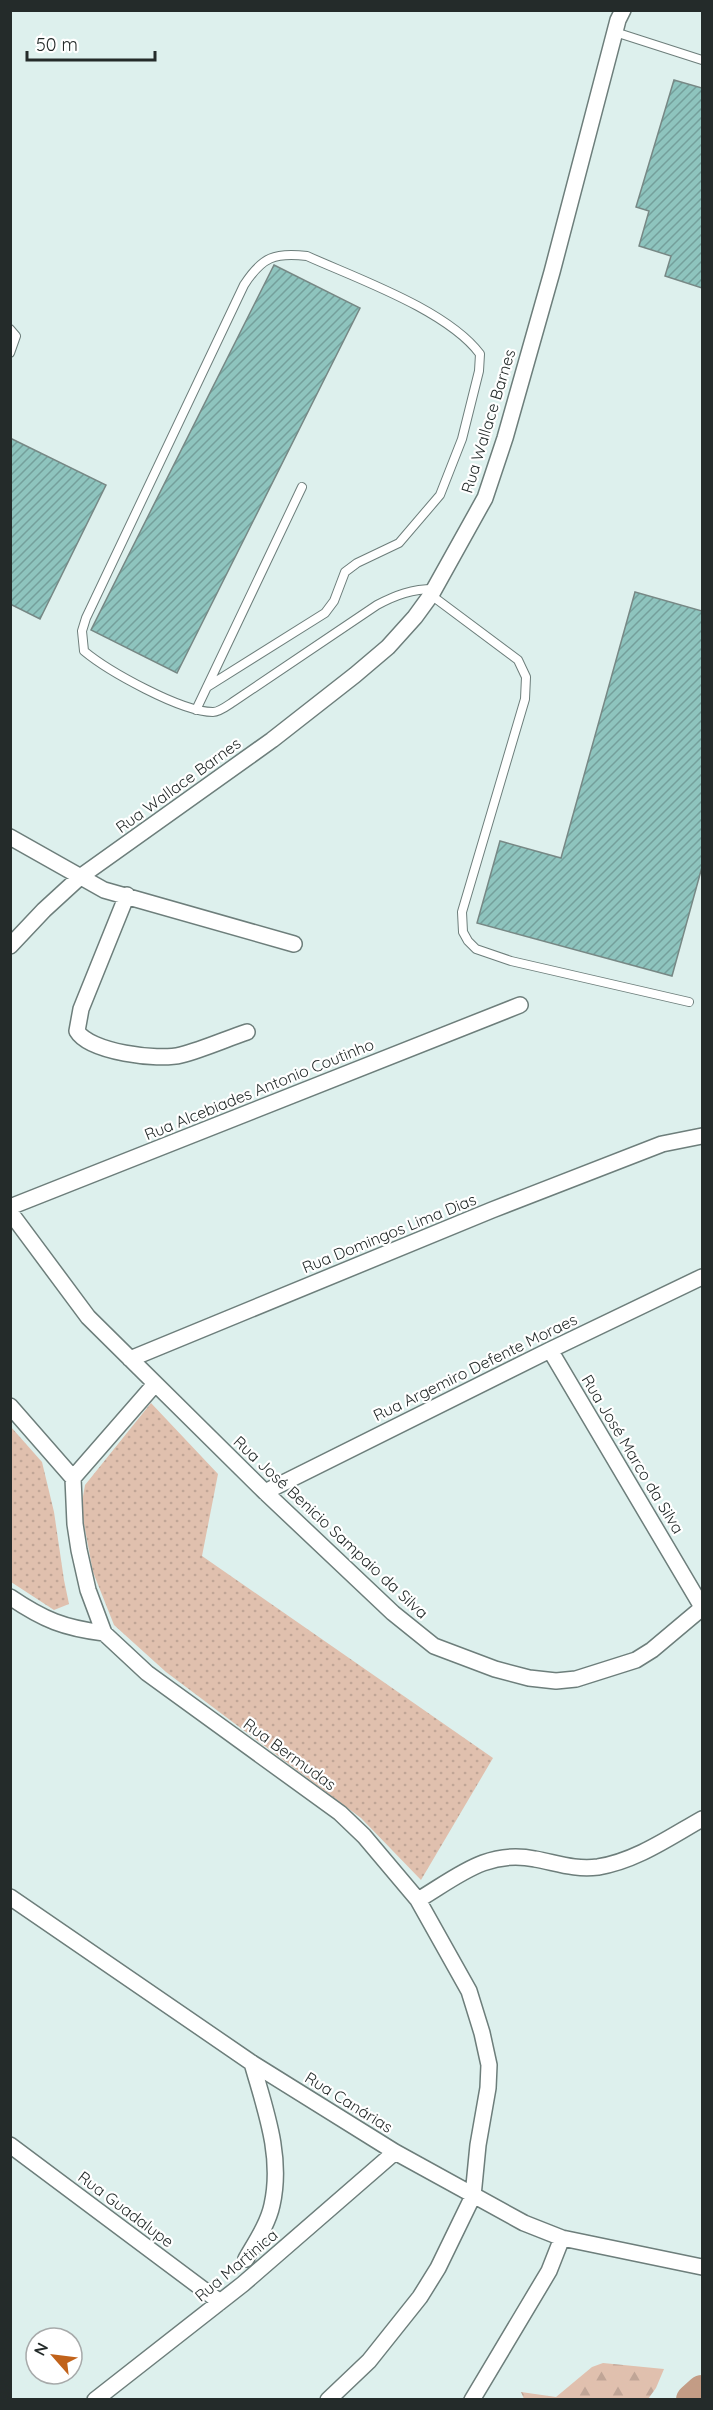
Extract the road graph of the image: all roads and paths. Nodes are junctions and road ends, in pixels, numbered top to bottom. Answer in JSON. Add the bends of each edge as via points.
{"nodes":[{"id":1,"x":618,"y":18,"type":"edge"},
{"id":2,"x":702,"y":60,"type":"edge"},
{"id":3,"x":10,"y":329,"type":"edge"},
{"id":4,"x":10,"y":353,"type":"edge"},
{"id":5,"x":302,"y":487,"type":"dead end"},
{"id":6,"x":432,"y":592,"type":"junction"},
{"id":7,"x":207,"y":687,"type":"junction"},
{"id":8,"x":196,"y":710,"type":"junction"},
{"id":9,"x":10,"y":837,"type":"edge"},
{"id":10,"x":80,"y":878,"type":"junction"},
{"id":11,"x":127,"y":896,"type":"junction"},
{"id":12,"x":294,"y":944,"type":"dead end"},
{"id":13,"x":10,"y":946,"type":"edge"},
{"id":14,"x":689,"y":1002,"type":"dead end"},
{"id":15,"x":520,"y":1005,"type":"dead end"},
{"id":16,"x":247,"y":1032,"type":"dead end"},
{"id":17,"x":702,"y":1136,"type":"edge"},
{"id":18,"x":10,"y":1206,"type":"edge"},
{"id":19,"x":10,"y":1212,"type":"edge"},
{"id":20,"x":702,"y":1277,"type":"edge"},
{"id":21,"x":550,"y":1350,"type":"junction"},
{"id":22,"x":130,"y":1359,"type":"junction"},
{"id":23,"x":155,"y":1384,"type":"junction"},
{"id":24,"x":10,"y":1406,"type":"edge"},
{"id":25,"x":73,"y":1478,"type":"junction"},
{"id":26,"x":265,"y":1492,"type":"junction"},
{"id":27,"x":10,"y":1597,"type":"edge"},
{"id":28,"x":702,"y":1607,"type":"edge"},
{"id":29,"x":104,"y":1633,"type":"junction"},
{"id":30,"x":702,"y":1819,"type":"edge"},
{"id":31,"x":10,"y":1897,"type":"edge"},
{"id":32,"x":418,"y":1900,"type":"junction"},
{"id":33,"x":252,"y":2063,"type":"junction"},
{"id":34,"x":10,"y":2145,"type":"edge"},
{"id":35,"x":395,"y":2152,"type":"junction"},
{"id":36,"x":473,"y":2196,"type":"junction"},
{"id":37,"x":562,"y":2238,"type":"junction"},
{"id":38,"x":246,"y":2259,"type":"dead end"},
{"id":39,"x":702,"y":2267,"type":"edge"},
{"id":40,"x":220,"y":2302,"type":"junction"},
{"id":41,"x":95,"y":2400,"type":"edge"},
{"id":42,"x":328,"y":2400,"type":"edge"},
{"id":43,"x":472,"y":2400,"type":"edge"}],
"edges":[{"from":1,"to":2,"type":"lane"},
{"from":1,"to":6,"type":"street","name":"Rua Wallace Barnes","via":[[505,438],[485,498]]},
{"from":3,"to":4,"type":"lane","via":[[16,336]]},
{"from":5,"to":7,"type":"lane"},
{"from":6,"to":8,"type":"lane","via":[[416,589],[376,605],[233,702],[215,712]]},
{"from":6,"to":10,"type":"street","name":"Rua Wallace Barnes","via":[[388,647],[355,675],[272,740]]},
{"from":6,"to":14,"type":"lane","via":[[519,660],[526,677],[525,699],[462,912],[461,924],[468,941],[476,949],[511,961]]},
{"from":7,"to":8,"type":"lane"},
{"from":7,"to":8,"type":"lane","via":[[325,613],[345,572],[399,543],[440,495],[462,439],[479,371],[480,354],[470,340],[427,310],[307,256],[289,254],[267,259],[244,285],[82,631],[84,651],[99,663]]},
{"from":9,"to":10,"type":"street"},
{"from":10,"to":11,"type":"street"},
{"from":10,"to":13,"type":"street","name":"Rua Wallace Barnes"},
{"from":11,"to":12,"type":"street"},
{"from":11,"to":16,"type":"street","via":[[81,1009],[77,1031],[86,1041],[113,1050],[160,1057],[180,1056]]},
{"from":15,"to":18,"type":"street","name":"Rua Alcebiades Antonio Coutinho"},
{"from":17,"to":22,"type":"street","name":"Rua Domingos Lima Dias","via":[[662,1144]]},
{"from":19,"to":22,"type":"street","name":"Rua José Benicio Sampaio da Silva","via":[[88,1317]]},
{"from":20,"to":21,"type":"street","name":"Rua Argemiro Defente Moraes"},
{"from":21,"to":26,"type":"street","name":"Rua Argemiro Defente Moraes"},
{"from":21,"to":28,"type":"street","name":"Rua José Marco da Silva"},
{"from":22,"to":23,"type":"street","name":"Rua José Benicio Sampaio da Silva"},
{"from":23,"to":25,"type":"street"},
{"from":23,"to":26,"type":"street","name":"Rua José Benicio Sampaio da Silva"},
{"from":24,"to":25,"type":"street"},
{"from":25,"to":29,"type":"street","name":"Rua Bermudas","via":[[79,1550]]},
{"from":26,"to":28,"type":"street","name":"Rua José Benicio Sampaio da Silva","via":[[393,1613],[434,1646],[530,1678],[576,1679],[627,1663],[652,1650]]},
{"from":27,"to":29,"type":"street","via":[[34,1613],[74,1629]]},
{"from":29,"to":32,"type":"street","name":"Rua Bermudas","via":[[147,1673],[340,1813],[389,1863]]},
{"from":30,"to":32,"type":"street","via":[[644,1852],[601,1866],[577,1868],[535,1859],[497,1857],[483,1861]]},
{"from":31,"to":33,"type":"street","name":"Rua Canárias"},
{"from":32,"to":36,"type":"street","name":"Rua Bermudas","via":[[469,1991],[489,2065]]},
{"from":33,"to":35,"type":"street","name":"Rua Canárias"},
{"from":33,"to":38,"type":"street","via":[[275,2152],[272,2206]]},
{"from":34,"to":40,"type":"street","name":"Rua Guadalupe"},
{"from":35,"to":36,"type":"street","name":"Rua Canárias"},
{"from":35,"to":40,"type":"street","name":"Rua Martinica"},
{"from":36,"to":37,"type":"street","name":"Rua Canárias"},
{"from":36,"to":42,"type":"street","via":[[420,2297],[369,2361]]},
{"from":37,"to":39,"type":"street","name":"Rua Canárias"},
{"from":37,"to":43,"type":"street","via":[[549,2271]]},
{"from":40,"to":41,"type":"street","name":"Rua Martinica"}]}
